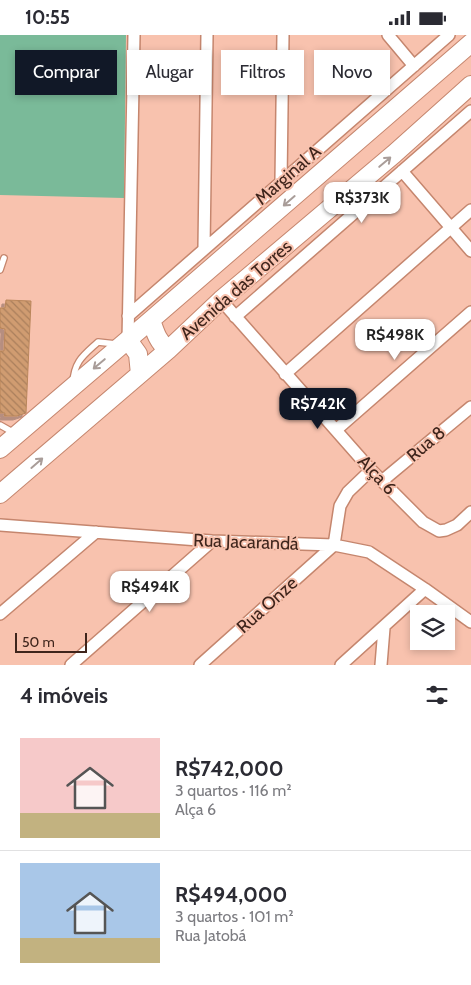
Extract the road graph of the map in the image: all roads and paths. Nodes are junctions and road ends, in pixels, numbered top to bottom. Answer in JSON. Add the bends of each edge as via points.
{"nodes":[{"id":1,"x":134,"y":35,"type":"edge"},
{"id":2,"x":207,"y":35,"type":"edge"},
{"id":3,"x":284,"y":35,"type":"edge"},
{"id":4,"x":388,"y":35,"type":"edge"},
{"id":5,"x":449,"y":35,"type":"edge"},
{"id":6,"x":471,"y":43,"type":"edge"},
{"id":7,"x":414,"y":66,"type":"junction"},
{"id":8,"x":471,"y":85,"type":"edge"},
{"id":9,"x":471,"y":111,"type":"edge"},
{"id":10,"x":402,"y":171,"type":"junction"},
{"id":11,"x":281,"y":181,"type":"junction"},
{"id":12,"x":471,"y":210,"type":"edge"},
{"id":13,"x":450,"y":227,"type":"junction"},
{"id":14,"x":204,"y":248,"type":"junction"},
{"id":15,"x":471,"y":251,"type":"edge"},
{"id":16,"x":4,"y":258,"type":"dead end"},
{"id":17,"x":0,"y":270,"type":"edge"},
{"id":18,"x":221,"y":300,"type":"junction"},
{"id":19,"x":471,"y":312,"type":"edge"},
{"id":20,"x":128,"y":315,"type":"junction"},
{"id":21,"x":235,"y":317,"type":"junction"},
{"id":22,"x":152,"y":320,"type":"junction"},
{"id":23,"x":125,"y":342,"type":"junction"},
{"id":24,"x":168,"y":350,"type":"junction"},
{"id":25,"x":140,"y":374,"type":"junction"},
{"id":26,"x":285,"y":374,"type":"junction"},
{"id":27,"x":471,"y":407,"type":"edge"},
{"id":28,"x":0,"y":425,"type":"edge"},
{"id":29,"x":336,"y":430,"type":"junction"},
{"id":30,"x":17,"y":434,"type":"junction"},
{"id":31,"x":0,"y":449,"type":"edge"},
{"id":32,"x":371,"y":470,"type":"junction"},
{"id":33,"x":382,"y":481,"type":"junction"},
{"id":34,"x":0,"y":494,"type":"edge"},
{"id":35,"x":471,"y":512,"type":"edge"},
{"id":36,"x":0,"y":525,"type":"edge"},
{"id":37,"x":96,"y":532,"type":"junction"},
{"id":38,"x":212,"y":541,"type":"junction"},
{"id":39,"x":334,"y":545,"type":"junction"},
{"id":40,"x":426,"y":589,"type":"junction"},
{"id":41,"x":0,"y":614,"type":"edge"},
{"id":42,"x":471,"y":622,"type":"edge"},
{"id":43,"x":384,"y":628,"type":"junction"},
{"id":44,"x":71,"y":665,"type":"edge"},
{"id":45,"x":200,"y":665,"type":"edge"},
{"id":46,"x":341,"y":665,"type":"edge"},
{"id":47,"x":381,"y":665,"type":"edge"}],
"edges":[{"from":1,"to":20,"type":"street"},
{"from":2,"to":14,"type":"street"},
{"from":3,"to":11,"type":"street"},
{"from":4,"to":7,"type":"street"},
{"from":5,"to":7,"type":"street","name":"Marginal A"},
{"from":6,"to":22,"type":"main road","name":"Avenida das Torres","one_way":true},
{"from":7,"to":11,"type":"street","name":"Marginal A"},
{"from":18,"to":8,"type":"main road","name":"Avenida das Torres","one_way":true},
{"from":9,"to":10,"type":"street"},
{"from":10,"to":13,"type":"street"},
{"from":10,"to":21,"type":"street"},
{"from":11,"to":14,"type":"street","name":"Marginal A"},
{"from":12,"to":13,"type":"street"},
{"from":13,"to":15,"type":"street"},
{"from":13,"to":26,"type":"street"},
{"from":14,"to":20,"type":"street","name":"Marginal A"},
{"from":16,"to":17,"type":"lane"},
{"from":18,"to":21,"type":"street","name":"Alça 6"},
{"from":18,"to":24,"type":"main road","name":"Avenida das Torres"},
{"from":19,"to":29,"type":"street"},
{"from":20,"to":23,"type":"street"},
{"from":21,"to":26,"type":"street","name":"Alça 6"},
{"from":22,"to":23,"type":"main road","name":"Avenida das Torres"},
{"from":22,"to":24,"type":"main road","via":[[155,334]]},
{"from":23,"to":25,"type":"main road","via":[[138,354]]},
{"from":23,"to":30,"type":"main road","name":"Avenida das Torres"},
{"from":24,"to":25,"type":"main road","name":"Avenida das Torres"},
{"from":34,"to":25,"type":"main road","name":"Avenida das Torres","one_way":true},
{"from":26,"to":29,"type":"street","name":"Alça 6"},
{"from":27,"to":33,"type":"street","name":"Rua 8"},
{"from":28,"to":30,"type":"lane"},
{"from":29,"to":32,"type":"street","name":"Alça 6"},
{"from":30,"to":31,"type":"main road","name":"Avenida das Torres"},
{"from":32,"to":33,"type":"street","name":"Alça 6"},
{"from":32,"to":39,"type":"street","via":[[348,492],[340,506]]},
{"from":33,"to":35,"type":"street","name":"Alça 6","via":[[423,522],[439,531],[457,525]]},
{"from":36,"to":37,"type":"street","name":"Rua Jacarandá"},
{"from":37,"to":38,"type":"street","name":"Rua Jacarandá"},
{"from":37,"to":41,"type":"street"},
{"from":38,"to":39,"type":"street","name":"Rua Jacarandá"},
{"from":38,"to":44,"type":"street"},
{"from":39,"to":40,"type":"street","name":"Rua Jacarandá","via":[[369,552]]},
{"from":39,"to":45,"type":"street","name":"Rua Onze"},
{"from":40,"to":42,"type":"street","name":"Rua Jacarandá"},
{"from":40,"to":43,"type":"street"},
{"from":43,"to":46,"type":"street"},
{"from":43,"to":47,"type":"street"}]}
